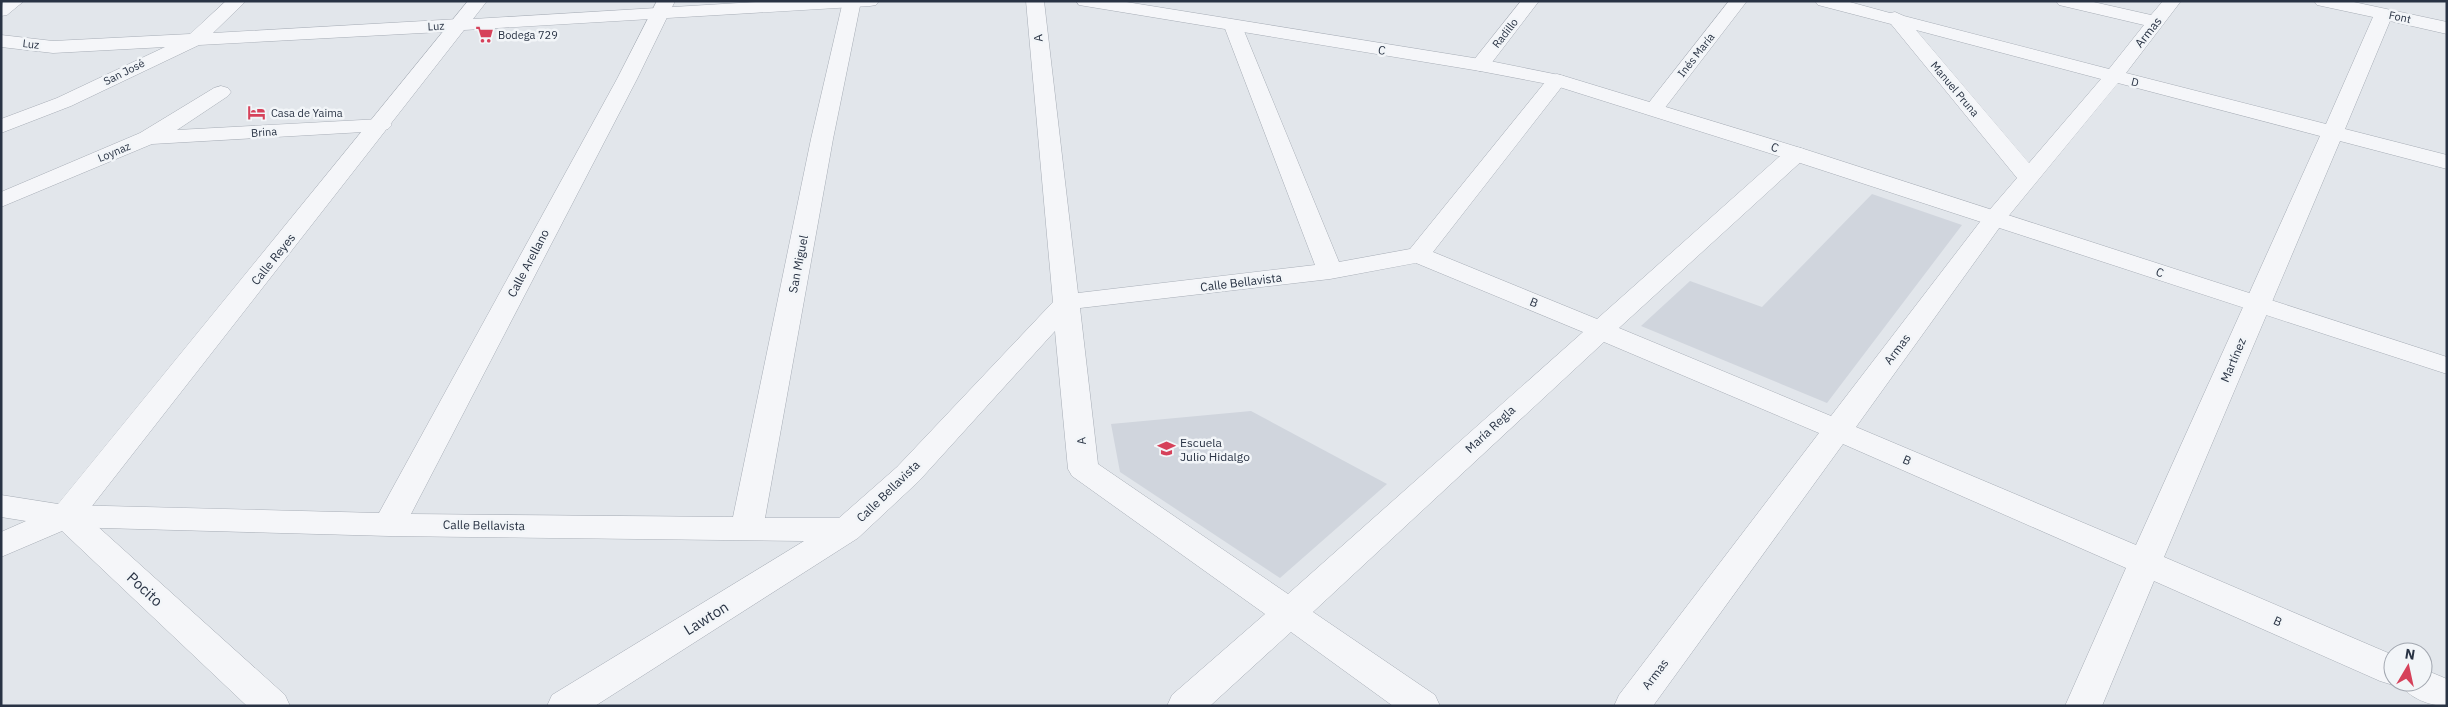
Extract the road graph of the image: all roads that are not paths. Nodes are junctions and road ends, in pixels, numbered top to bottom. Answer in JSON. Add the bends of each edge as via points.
{"nodes":[{"id":1,"x":15,"y":1,"type":"edge"},
{"id":2,"x":237,"y":1,"type":"edge"},
{"id":3,"x":478,"y":1,"type":"edge"},
{"id":4,"x":1035,"y":1,"type":"edge"},
{"id":5,"x":1085,"y":1,"type":"edge"},
{"id":6,"x":1530,"y":1,"type":"edge"},
{"id":7,"x":1738,"y":1,"type":"edge"},
{"id":8,"x":1824,"y":1,"type":"edge"},
{"id":9,"x":1880,"y":1,"type":"edge"},
{"id":10,"x":2065,"y":1,"type":"edge"},
{"id":11,"x":2172,"y":1,"type":"edge"},
{"id":12,"x":2323,"y":1,"type":"edge"},
{"id":13,"x":858,"y":2,"type":"edge"},
{"id":14,"x":663,"y":8,"type":"edge"},
{"id":15,"x":1,"y":11,"type":"edge"},
{"id":16,"x":2384,"y":14,"type":"junction"},
{"id":17,"x":1898,"y":20,"type":"junction"},
{"id":18,"x":2156,"y":22,"type":"junction"},
{"id":19,"x":459,"y":25,"type":"junction"},
{"id":20,"x":1233,"y":26,"type":"junction"},
{"id":21,"x":2447,"y":28,"type":"edge"},
{"id":22,"x":194,"y":40,"type":"junction"},
{"id":23,"x":1,"y":41,"type":"edge"},
{"id":24,"x":1480,"y":65,"type":"junction"},
{"id":25,"x":2113,"y":77,"type":"junction"},
{"id":26,"x":1557,"y":80,"type":"junction"},
{"id":27,"x":220,"y":92,"type":"dead end"},
{"id":28,"x":1654,"y":109,"type":"junction"},
{"id":29,"x":381,"y":124,"type":"junction"},
{"id":30,"x":1,"y":127,"type":"edge"},
{"id":31,"x":2332,"y":132,"type":"junction"},
{"id":32,"x":148,"y":138,"type":"junction"},
{"id":33,"x":1796,"y":154,"type":"junction"},
{"id":34,"x":2447,"y":162,"type":"edge"},
{"id":35,"x":2029,"y":178,"type":"junction"},
{"id":36,"x":1,"y":200,"type":"edge"},
{"id":37,"x":1994,"y":219,"type":"junction"},
{"id":38,"x":1418,"y":255,"type":"junction"},
{"id":39,"x":1330,"y":271,"type":"junction"},
{"id":40,"x":1067,"y":302,"type":"junction"},
{"id":41,"x":2258,"y":304,"type":"junction"},
{"id":42,"x":1600,"y":329,"type":"junction"},
{"id":43,"x":2447,"y":366,"type":"edge"},
{"id":44,"x":1836,"y":430,"type":"junction"},
{"id":45,"x":1,"y":506,"type":"edge"},
{"id":46,"x":66,"y":516,"type":"junction"},
{"id":47,"x":389,"y":525,"type":"junction"},
{"id":48,"x":746,"y":528,"type":"junction"},
{"id":49,"x":848,"y":530,"type":"junction"},
{"id":50,"x":1,"y":545,"type":"edge"},
{"id":51,"x":2146,"y":562,"type":"junction"},
{"id":52,"x":1289,"y":614,"type":"junction"},
{"id":53,"x":2383,"y":667,"type":"edge"},
{"id":54,"x":2433,"y":689,"type":"edge"},
{"id":55,"x":2447,"y":695,"type":"edge"},
{"id":56,"x":272,"y":706,"type":"edge"},
{"id":57,"x":566,"y":706,"type":"edge"},
{"id":58,"x":1185,"y":706,"type":"edge"},
{"id":59,"x":1422,"y":706,"type":"edge"},
{"id":60,"x":1632,"y":706,"type":"edge"},
{"id":61,"x":2083,"y":706,"type":"edge"}],
"edges":[{"from":1,"to":15,"type":"street"},
{"from":2,"to":22,"type":"street","name":"San José"},
{"from":3,"to":19,"type":"street","name":"Calle Reyes"},
{"from":4,"to":40,"type":"street","name":"A"},
{"from":5,"to":20,"type":"street","name":"C"},
{"from":6,"to":24,"type":"street","name":"Radillo"},
{"from":7,"to":28,"type":"street","name":"Inés María"},
{"from":8,"to":17,"type":"street","name":"D"},
{"from":9,"to":17,"type":"street","name":"Manuel Pruna"},
{"from":10,"to":18,"type":"street"},
{"from":11,"to":18,"type":"street","name":"Armas"},
{"from":12,"to":16,"type":"street","name":"Font"},
{"from":13,"to":14,"type":"street","name":"Luz"},
{"from":13,"to":48,"type":"street","name":"San Miguel","via":[[822,139]]},
{"from":14,"to":19,"type":"street","name":"Luz"},
{"from":14,"to":47,"type":"street","name":"Calle Arellano"},
{"from":16,"to":21,"type":"street","name":"Font"},
{"from":16,"to":31,"type":"street","name":"Martínez"},
{"from":17,"to":25,"type":"street","name":"D"},
{"from":17,"to":35,"type":"street","name":"Manuel Pruna"},
{"from":18,"to":25,"type":"street","name":"Armas"},
{"from":19,"to":22,"type":"street","name":"Luz"},
{"from":19,"to":29,"type":"street","name":"Calle Reyes"},
{"from":20,"to":24,"type":"street","name":"C"},
{"from":20,"to":39,"type":"street"},
{"from":22,"to":23,"type":"street","name":"Luz","via":[[53,47]]},
{"from":22,"to":30,"type":"street","name":"San José","via":[[64,102]]},
{"from":24,"to":26,"type":"street","name":"C"},
{"from":25,"to":31,"type":"street","name":"D"},
{"from":25,"to":35,"type":"street","name":"Armas"},
{"from":26,"to":28,"type":"street","name":"C"},
{"from":26,"to":38,"type":"street"},
{"from":27,"to":32,"type":"street","name":"Loynaz"},
{"from":28,"to":33,"type":"street","name":"C"},
{"from":29,"to":32,"type":"street","name":"Brina"},
{"from":29,"to":46,"type":"street","name":"Calle Reyes"},
{"from":31,"to":34,"type":"street","name":"D"},
{"from":31,"to":41,"type":"street","name":"Martínez"},
{"from":32,"to":36,"type":"street","name":"Loynaz"},
{"from":33,"to":37,"type":"street","name":"C"},
{"from":33,"to":42,"type":"street","name":"María Regla"},
{"from":35,"to":37,"type":"street","name":"Armas"},
{"from":37,"to":41,"type":"street","name":"C"},
{"from":37,"to":44,"type":"street","name":"Armas"},
{"from":38,"to":39,"type":"street","name":"Calle Bellavista"},
{"from":38,"to":42,"type":"street","name":"B"},
{"from":39,"to":40,"type":"street","name":"Calle Bellavista"},
{"from":40,"to":49,"type":"street","name":"Calle Bellavista","via":[[908,474]]},
{"from":40,"to":52,"type":"street","name":"A","via":[[1083,469]]},
{"from":41,"to":43,"type":"street","name":"C"},
{"from":41,"to":51,"type":"street","name":"Martínez"},
{"from":42,"to":44,"type":"street","name":"B"},
{"from":42,"to":52,"type":"street","name":"María Regla"},
{"from":44,"to":51,"type":"street","name":"B"},
{"from":44,"to":60,"type":"street","name":"Armas"},
{"from":45,"to":46,"type":"street"},
{"from":46,"to":47,"type":"street","name":"Calle Bellavista"},
{"from":46,"to":50,"type":"street"},
{"from":46,"to":56,"type":"street","name":"Pocito"},
{"from":47,"to":48,"type":"street","name":"Calle Bellavista"},
{"from":48,"to":49,"type":"street","name":"Calle Bellavista"},
{"from":49,"to":57,"type":"street","name":"Lawton"},
{"from":51,"to":53,"type":"street","name":"B"},
{"from":51,"to":61,"type":"street","name":"Martínez"},
{"from":52,"to":58,"type":"street","name":"María Regla"},
{"from":52,"to":59,"type":"street","name":"A"},
{"from":54,"to":55,"type":"street"}]}
